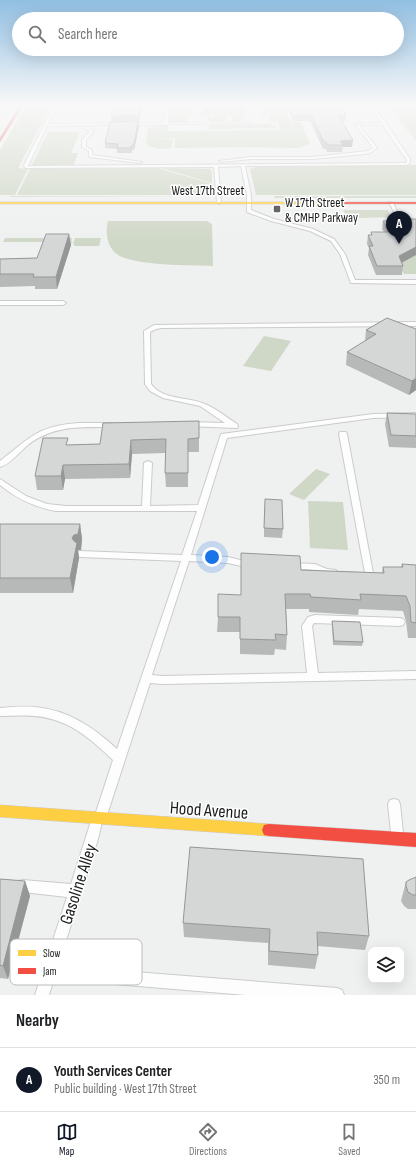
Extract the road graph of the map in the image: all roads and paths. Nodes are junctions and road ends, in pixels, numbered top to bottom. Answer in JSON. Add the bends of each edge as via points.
{"nodes":[{"id":1,"x":33,"y":150,"type":"edge"},
{"id":2,"x":90,"y":150,"type":"edge"},
{"id":3,"x":371,"y":150,"type":"edge"},
{"id":4,"x":402,"y":150,"type":"edge"},
{"id":5,"x":90,"y":156,"type":"junction"},
{"id":6,"x":88,"y":162,"type":"dead end"},
{"id":7,"x":216,"y":166,"type":"junction"},
{"id":8,"x":243,"y":166,"type":"junction"},
{"id":9,"x":0,"y":203,"type":"edge"},
{"id":10,"x":219,"y":203,"type":"junction"},
{"id":11,"x":249,"y":203,"type":"junction"},
{"id":12,"x":390,"y":203,"type":"junction"},
{"id":13,"x":416,"y":203,"type":"edge"},
{"id":14,"x":405,"y":231,"type":"edge"},
{"id":15,"x":416,"y":282,"type":"edge"},
{"id":16,"x":0,"y":303,"type":"edge"},
{"id":17,"x":63,"y":303,"type":"dead end"},
{"id":18,"x":416,"y":324,"type":"edge"},
{"id":19,"x":416,"y":416,"type":"edge"},
{"id":20,"x":123,"y":424,"type":"edge"},
{"id":21,"x":179,"y":424,"type":"edge"},
{"id":22,"x":234,"y":426,"type":"junction"},
{"id":23,"x":246,"y":433,"type":"junction"},
{"id":24,"x":343,"y":434,"type":"dead end"},
{"id":25,"x":148,"y":463,"type":"dead end"},
{"id":26,"x":0,"y":465,"type":"edge"},
{"id":27,"x":0,"y":481,"type":"edge"},
{"id":28,"x":202,"y":508,"type":"junction"},
{"id":29,"x":146,"y":509,"type":"junction"},
{"id":30,"x":80,"y":554,"type":"dead end"},
{"id":31,"x":186,"y":558,"type":"junction"},
{"id":32,"x":262,"y":565,"type":"edge"},
{"id":33,"x":284,"y":566,"type":"edge"},
{"id":34,"x":339,"y":572,"type":"edge"},
{"id":35,"x":369,"y":573,"type":"edge"},
{"id":36,"x":400,"y":622,"type":"dead end"},
{"id":37,"x":416,"y":675,"type":"edge"},
{"id":38,"x":313,"y":677,"type":"junction"},
{"id":39,"x":146,"y":678,"type":"junction"},
{"id":40,"x":0,"y":712,"type":"edge"},
{"id":41,"x":119,"y":758,"type":"junction"},
{"id":42,"x":394,"y":804,"type":"dead end"},
{"id":43,"x":0,"y":811,"type":"edge"},
{"id":44,"x":99,"y":819,"type":"junction"},
{"id":45,"x":398,"y":839,"type":"junction"},
{"id":46,"x":416,"y":840,"type":"edge"},
{"id":47,"x":23,"y":886,"type":"edge"},
{"id":48,"x":76,"y":891,"type":"junction"},
{"id":49,"x":61,"y":939,"type":"edge"},
{"id":50,"x":142,"y":980,"type":"edge"},
{"id":51,"x":45,"y":985,"type":"edge"},
{"id":52,"x":42,"y":995,"type":"edge"},
{"id":53,"x":336,"y":995,"type":"edge"}],
"edges":[{"from":1,"to":7,"type":"lane","via":[[26,167]]},
{"from":2,"to":5,"type":"lane"},
{"from":3,"to":5,"type":"lane","via":[[312,158],[251,158],[212,162],[141,162]]},
{"from":4,"to":8,"type":"lane","via":[[409,162],[406,164]]},
{"from":5,"to":6,"type":"lane"},
{"from":7,"to":8,"type":"lane"},
{"from":7,"to":10,"type":"lane"},
{"from":8,"to":11,"type":"lane"},
{"from":9,"to":10,"type":"street","name":"West 17th Street"},
{"from":10,"to":11,"type":"street","name":"West 17th Street"},
{"from":11,"to":12,"type":"street","name":"West 17th Street"},
{"from":11,"to":15,"type":"lane","via":[[249,211],[318,232],[336,244],[353,282]]},
{"from":12,"to":13,"type":"street","name":"West 17th Street"},
{"from":12,"to":14,"type":"lane"},
{"from":16,"to":17,"type":"lane"},
{"from":18,"to":22,"type":"lane","via":[[162,326],[146,331],[148,384],[152,391],[164,397],[203,405]]},
{"from":19,"to":23,"type":"lane","via":[[373,416]]},
{"from":20,"to":26,"type":"lane","via":[[71,425],[45,430]]},
{"from":21,"to":22,"type":"lane"},
{"from":22,"to":23,"type":"lane"},
{"from":23,"to":28,"type":"lane","name":"Gasoline Alley","via":[[224,436]]},
{"from":24,"to":35,"type":"lane"},
{"from":25,"to":29,"type":"lane"},
{"from":27,"to":29,"type":"lane","via":[[21,497],[48,508]]},
{"from":28,"to":29,"type":"lane"},
{"from":28,"to":31,"type":"lane","name":"Gasoline Alley"},
{"from":30,"to":31,"type":"lane"},
{"from":31,"to":32,"type":"lane"},
{"from":31,"to":39,"type":"lane","name":"Gasoline Alley"},
{"from":33,"to":34,"type":"lane","via":[[314,567],[326,572]]},
{"from":36,"to":38,"type":"lane","via":[[311,620],[307,626]]},
{"from":37,"to":38,"type":"lane"},
{"from":38,"to":39,"type":"lane","via":[[169,680]]},
{"from":39,"to":41,"type":"lane","name":"Gasoline Alley"},
{"from":40,"to":41,"type":"lane","via":[[39,712],[67,718],[85,728]]},
{"from":41,"to":44,"type":"lane","name":"Gasoline Alley"},
{"from":42,"to":45,"type":"lane"},
{"from":43,"to":44,"type":"street","name":"Hood Avenue"},
{"from":44,"to":45,"type":"street","name":"Hood Avenue"},
{"from":44,"to":48,"type":"lane","name":"Gasoline Alley"},
{"from":45,"to":46,"type":"street","name":"Hood Avenue"},
{"from":47,"to":48,"type":"lane"},
{"from":48,"to":49,"type":"lane","name":"Gasoline Alley"},
{"from":50,"to":53,"type":"lane"},
{"from":51,"to":52,"type":"lane","name":"Gasoline Alley"}]}
